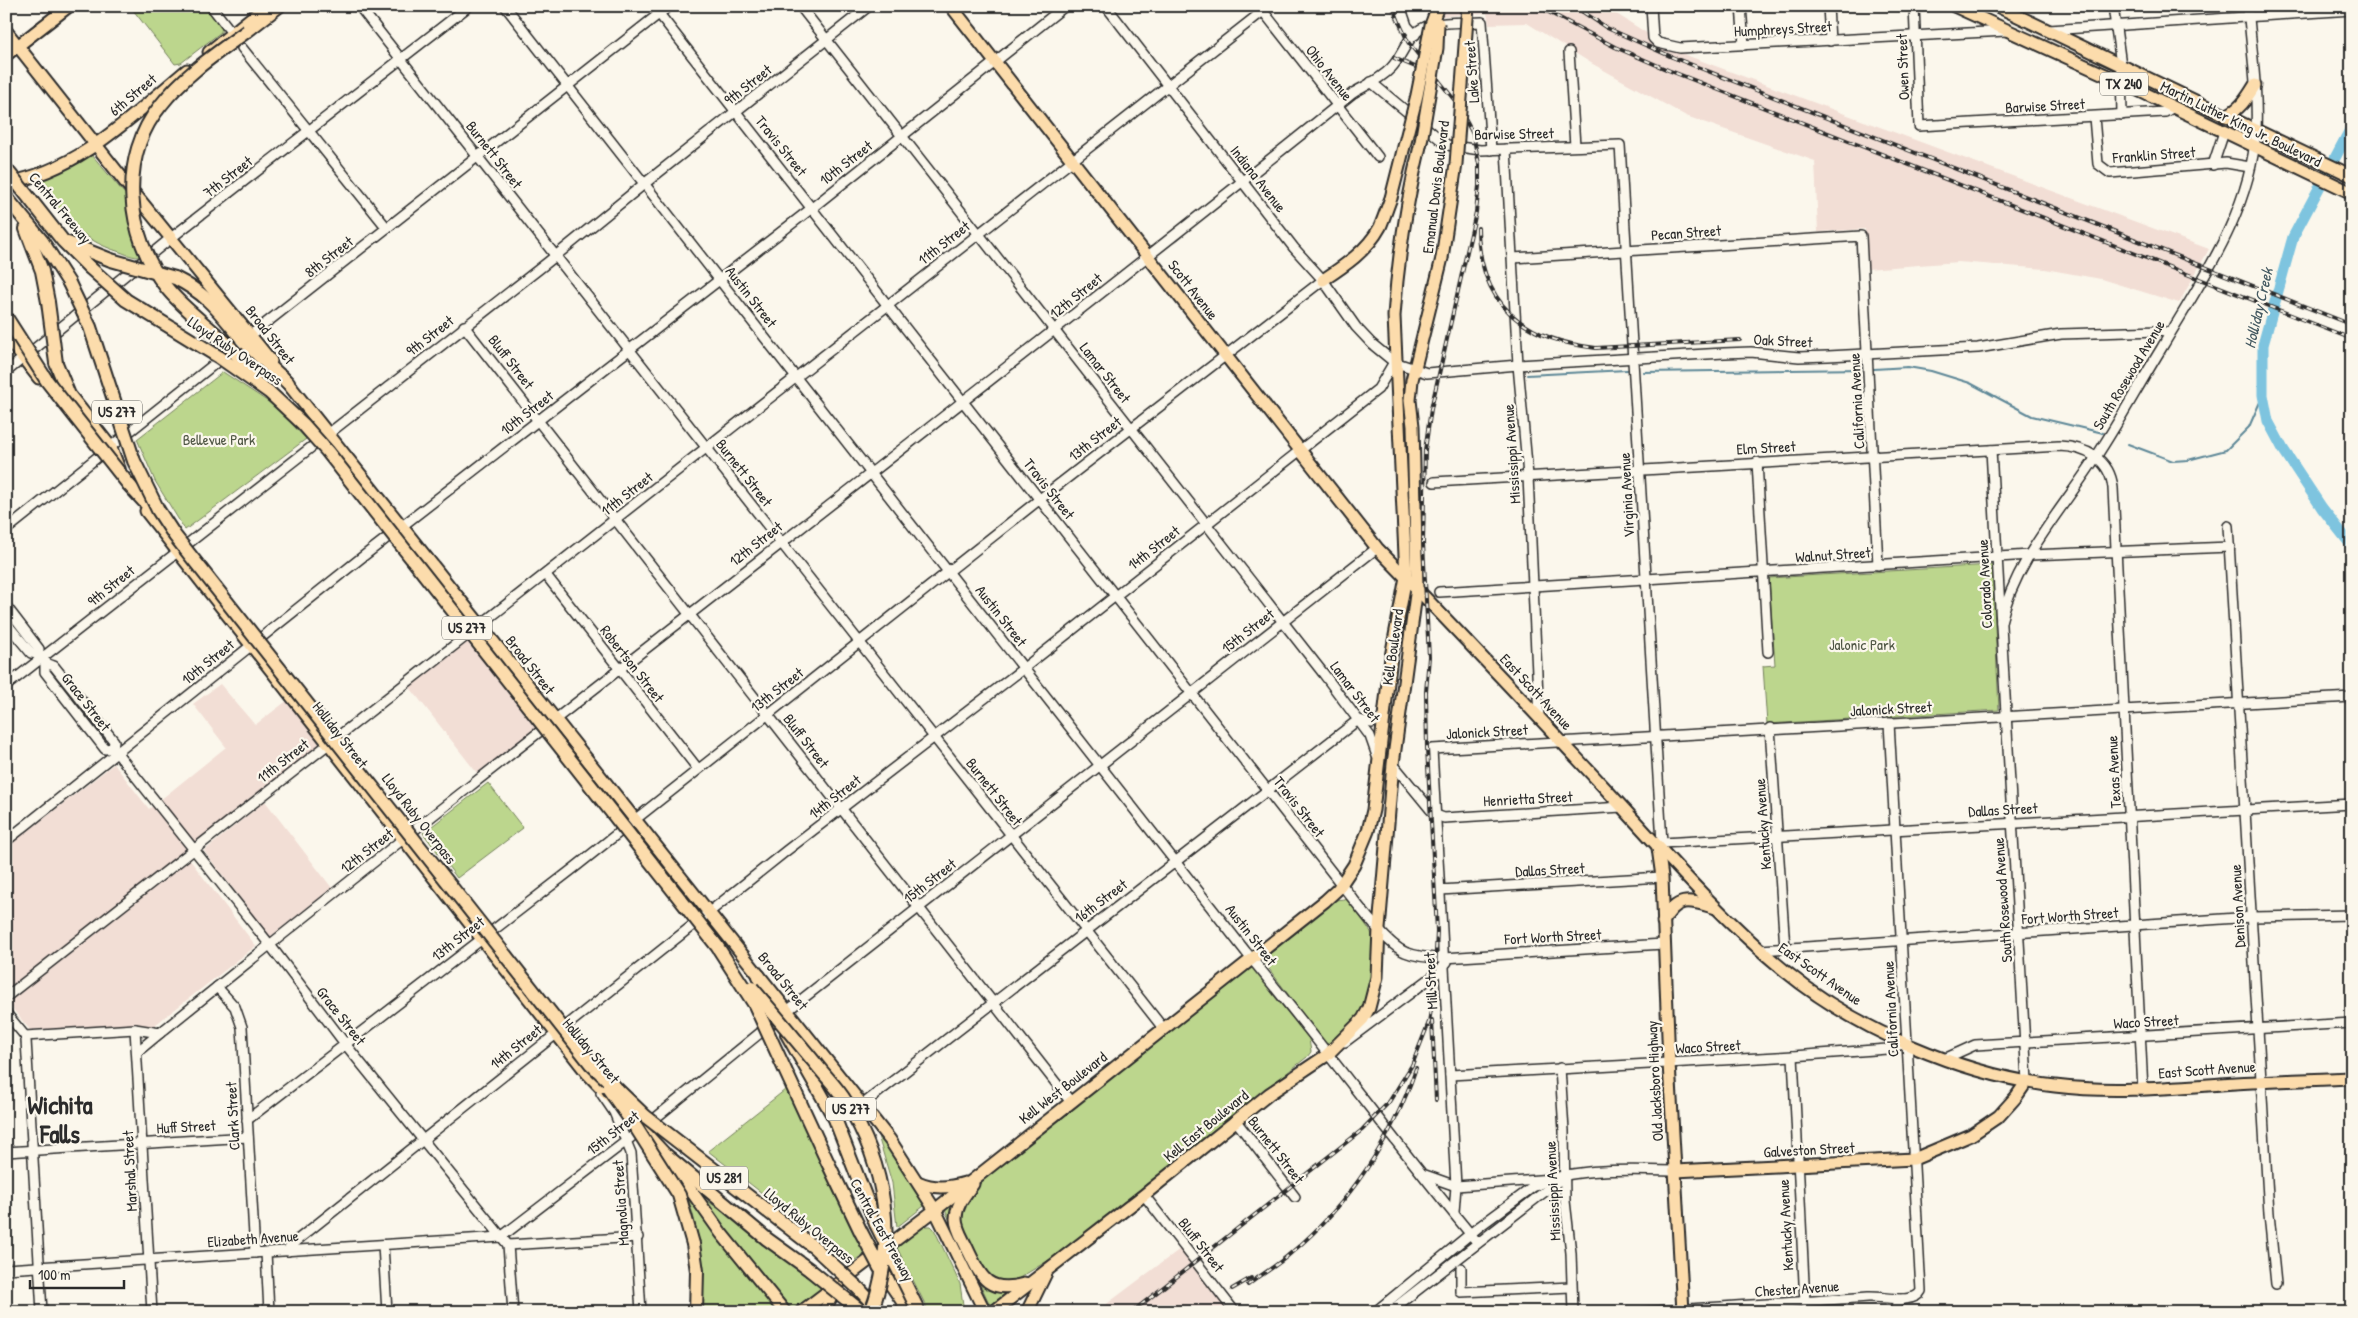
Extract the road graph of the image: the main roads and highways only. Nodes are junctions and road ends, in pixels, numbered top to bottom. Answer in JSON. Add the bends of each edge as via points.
{"nodes":[{"id":1,"x":69,"y":6,"type":"edge"},
{"id":2,"x":266,"y":6,"type":"edge"},
{"id":3,"x":279,"y":6,"type":"edge"},
{"id":4,"x":951,"y":6,"type":"edge"},
{"id":5,"x":1438,"y":6,"type":"edge"},
{"id":6,"x":1468,"y":6,"type":"edge"},
{"id":7,"x":1954,"y":6,"type":"edge"},
{"id":8,"x":1997,"y":6,"type":"edge"},
{"id":9,"x":7,"y":31,"type":"edge"},
{"id":10,"x":19,"y":46,"type":"junction"},
{"id":11,"x":6,"y":55,"type":"edge"},
{"id":12,"x":2255,"y":85,"type":"road end"},
{"id":13,"x":2175,"y":109,"type":"junction"},
{"id":14,"x":2225,"y":116,"type":"junction"},
{"id":15,"x":2255,"y":139,"type":"junction"},
{"id":16,"x":96,"y":145,"type":"junction"},
{"id":17,"x":6,"y":169,"type":"edge"},
{"id":18,"x":2352,"y":176,"type":"edge"},
{"id":19,"x":6,"y":183,"type":"edge"},
{"id":20,"x":2352,"y":193,"type":"edge"},
{"id":21,"x":6,"y":197,"type":"edge"},
{"id":22,"x":20,"y":215,"type":"junction"},
{"id":23,"x":63,"y":241,"type":"junction"},
{"id":24,"x":89,"y":267,"type":"joint"},
{"id":25,"x":1323,"y":280,"type":"road end"},
{"id":26,"x":6,"y":317,"type":"edge"},
{"id":27,"x":6,"y":336,"type":"edge"},
{"id":28,"x":247,"y":338,"type":"junction"},
{"id":29,"x":1394,"y":362,"type":"joint"},
{"id":30,"x":1415,"y":369,"type":"joint"},
{"id":31,"x":288,"y":383,"type":"joint"},
{"id":32,"x":269,"y":392,"type":"junction"},
{"id":33,"x":128,"y":490,"type":"junction"},
{"id":34,"x":175,"y":536,"type":"junction"},
{"id":35,"x":1406,"y":577,"type":"junction"},
{"id":36,"x":1417,"y":587,"type":"junction"},
{"id":37,"x":1660,"y":845,"type":"junction"},
{"id":38,"x":1341,"y":884,"type":"joint"},
{"id":39,"x":1718,"y":908,"type":"junction"},
{"id":40,"x":1663,"y":923,"type":"junction"},
{"id":41,"x":1379,"y":929,"type":"joint"},
{"id":42,"x":717,"y":946,"type":"junction"},
{"id":43,"x":759,"y":976,"type":"joint"},
{"id":44,"x":783,"y":1015,"type":"junction"},
{"id":45,"x":589,"y":1069,"type":"junction"},
{"id":46,"x":2352,"y":1078,"type":"edge"},
{"id":47,"x":2027,"y":1081,"type":"junction"},
{"id":48,"x":666,"y":1155,"type":"junction"},
{"id":49,"x":828,"y":1163,"type":"joint"},
{"id":50,"x":981,"y":1172,"type":"junction"},
{"id":51,"x":1675,"y":1172,"type":"junction"},
{"id":52,"x":971,"y":1181,"type":"junction"},
{"id":53,"x":918,"y":1182,"type":"junction"},
{"id":54,"x":935,"y":1210,"type":"junction"},
{"id":55,"x":1048,"y":1269,"type":"junction"},
{"id":56,"x":1032,"y":1281,"type":"junction"},
{"id":57,"x":837,"y":1285,"type":"junction"},
{"id":58,"x":1683,"y":1311,"type":"edge"},
{"id":59,"x":696,"y":1312,"type":"edge"},
{"id":60,"x":785,"y":1312,"type":"edge"},
{"id":61,"x":801,"y":1312,"type":"edge"},
{"id":62,"x":824,"y":1312,"type":"edge"},
{"id":63,"x":862,"y":1312,"type":"edge"},
{"id":64,"x":871,"y":1312,"type":"edge"},
{"id":65,"x":880,"y":1312,"type":"edge"},
{"id":66,"x":910,"y":1312,"type":"edge"},
{"id":67,"x":919,"y":1312,"type":"edge"},
{"id":68,"x":985,"y":1312,"type":"edge"},
{"id":69,"x":993,"y":1312,"type":"edge"},
{"id":70,"x":1027,"y":1312,"type":"edge"}],
"edges":[{"from":1,"to":10,"type":"main road"},
{"from":2,"to":16,"type":"main road","name":"6th Street"},
{"from":3,"to":32,"type":"highway","bridge":true,"via":[[175,88],[159,106],[139,146],[132,202],[138,233],[161,280],[180,303],[230,347]]},
{"from":4,"to":35,"type":"main road","name":"Scott Avenue","via":[[1300,451],[1378,548]]},
{"from":5,"to":25,"type":"main road","bridge":true,"via":[[1391,198],[1380,228],[1351,261]]},
{"from":5,"to":29,"type":"main road","name":"Emanual Davis Boulevard","bridge":true,"via":[[1437,48],[1396,277]]},
{"from":6,"to":30,"type":"main road","name":"Emanual Davis Boulevard","bridge":true,"via":[[1456,164],[1442,258]]},
{"from":7,"to":13,"type":"main road","name":"Martin Luther King Jr. Boulevard","number":"TX 240"},
{"from":8,"to":14,"type":"main road","name":"Martin Luther King Jr. Boulevard","number":"TX 240"},
{"from":9,"to":10,"type":"main road","name":"Broad Street"},
{"from":10,"to":11,"type":"main road"},
{"from":10,"to":16,"type":"main road","name":"Broad Street"},
{"from":12,"to":14,"type":"main road","via":[[2239,108]]},
{"from":13,"to":15,"type":"main road","name":"Martin Luther King Jr. Boulevard","number":"TX 240","via":[[2224,132]]},
{"from":13,"to":15,"type":"main road","via":[[2200,114]]},
{"from":14,"to":15,"type":"main road","name":"Martin Luther King Jr. Boulevard","number":"TX 240"},
{"from":15,"to":18,"type":"main road","name":"Martin Luther King Jr. Boulevard","number":"TX 240","via":[[2297,150]]},
{"from":15,"to":20,"type":"main road","name":"Martin Luther King Jr. Boulevard","number":"TX 240","via":[[2292,166]]},
{"from":16,"to":19,"type":"main road","name":"6th Street","via":[[57,168]]},
{"from":16,"to":28,"type":"main road","name":"Broad Street"},
{"from":17,"to":23,"type":"highway","name":"Central Freeway","bridge":true},
{"from":21,"to":22,"type":"highway"},
{"from":22,"to":33,"type":"highway","bridge":true,"via":[[42,271],[56,363],[69,394],[110,447]]},
{"from":22,"to":34,"type":"highway","name":"Lloyd Ruby Overpass","number":"US 277","bridge":true,"via":[[57,262],[69,283],[92,334],[134,461]]},
{"from":23,"to":24,"type":"highway","name":"Central Freeway","number":"US 277"},
{"from":23,"to":28,"type":"highway","bridge":true,"via":[[111,260],[175,278],[195,288]]},
{"from":24,"to":32,"type":"highway","name":"Lloyd Ruby Overpass","number":"US 277","bridge":true,"via":[[126,300]]},
{"from":26,"to":34,"type":"highway","bridge":true,"via":[[47,381],[129,485]]},
{"from":27,"to":33,"type":"main road","name":"Holliday Street"},
{"from":28,"to":31,"type":"highway"},
{"from":29,"to":35,"type":"main road","name":"Kell Boulevard"},
{"from":30,"to":36,"type":"main road","name":"Kell Boulevard","via":[[1410,400]]},
{"from":31,"to":43,"type":"main road","name":"Broad Street"},
{"from":32,"to":42,"type":"highway","name":"Lloyd Ruby Overpass","number":"US 277","bridge":true,"via":[[327,451]]},
{"from":33,"to":45,"type":"main road","name":"Holliday Street","via":[[556,1032]]},
{"from":34,"to":45,"type":"highway","name":"Lloyd Ruby Overpass","number":"US 277","bridge":true},
{"from":35,"to":36,"type":"main road","name":"Scott Avenue"},
{"from":35,"to":38,"type":"main road","name":"Kell Boulevard","via":[[1391,657],[1373,810],[1366,838]]},
{"from":36,"to":37,"type":"main road","name":"East Scott Avenue"},
{"from":36,"to":41,"type":"main road","name":"Kell Boulevard","via":[[1390,790]]},
{"from":37,"to":39,"type":"main road","name":"East Scott Avenue"},
{"from":37,"to":40,"type":"main road","name":"Old Jacksboro Highway"},
{"from":38,"to":50,"type":"main road","name":"Kell West Boulevard","via":[[1325,901]]},
{"from":39,"to":40,"type":"main road","via":[[1686,900],[1673,906]]},
{"from":39,"to":47,"type":"main road","name":"East Scott Avenue","via":[[1760,950],[1814,993],[1872,1027],[1944,1059]]},
{"from":40,"to":51,"type":"main road","name":"Old Jacksboro Highway"},
{"from":41,"to":55,"type":"main road","name":"Kell East Boulevard","via":[[1377,976],[1363,1019],[1327,1055],[1269,1094]]},
{"from":42,"to":49,"type":"highway","name":"Lloyd Ruby Overpass","bridge":true,"via":[[755,1005]]},
{"from":42,"to":64,"type":"highway","number":"US 277","bridge":true,"via":[[845,1100],[862,1128],[874,1158],[886,1224],[883,1266]]},
{"from":43,"to":44,"type":"highway"},
{"from":44,"to":53,"type":"main road","name":"Broad Street","via":[[862,1105]]},
{"from":44,"to":67,"type":"highway","bridge":true,"via":[[835,1119],[876,1224]]},
{"from":45,"to":48,"type":"main road","name":"Holliday Street"},
{"from":45,"to":59,"type":"highway","number":"US 277","bridge":true,"via":[[637,1129],[679,1195],[697,1270]]},
{"from":45,"to":65,"type":"highway","name":"Lloyd Ruby Overpass","number":"US 281","bridge":true,"via":[[664,1132],[815,1248]]},
{"from":46,"to":47,"type":"main road","name":"East Scott Avenue","via":[[2144,1090],[2054,1086]]},
{"from":47,"to":51,"type":"main road","name":"Galveston Street","via":[[1998,1116],[1971,1135],[1914,1159]]},
{"from":48,"to":60,"type":"main road","name":"Holliday Street","via":[[721,1233]]},
{"from":48,"to":63,"type":"highway","bridge":true,"via":[[767,1240]]},
{"from":49,"to":66,"type":"highway","name":"Central East Freeway","bridge":true,"via":[[880,1268]]},
{"from":50,"to":52,"type":"main road","name":"Kell West Boulevard"},
{"from":50,"to":56,"type":"main road","via":[[960,1203],[956,1218],[980,1275],[991,1284],[1002,1287]]},
{"from":51,"to":58,"type":"main road","name":"Old Jacksboro Highway"},
{"from":52,"to":53,"type":"main road","via":[[952,1187]]},
{"from":52,"to":54,"type":"main road","name":"Kell West Boulevard"},
{"from":53,"to":54,"type":"main road","name":"Broad Street"},
{"from":54,"to":57,"type":"main road","name":"Kell West Boulevard"},
{"from":54,"to":68,"type":"main road","name":"Broad Street"},
{"from":55,"to":56,"type":"main road","name":"Kell East Boulevard"},
{"from":55,"to":70,"type":"main road"},
{"from":56,"to":69,"type":"main road","name":"Kell East Boulevard"},
{"from":57,"to":61,"type":"main road","name":"Kell West Boulevard"},
{"from":57,"to":62,"type":"main road"}]}
